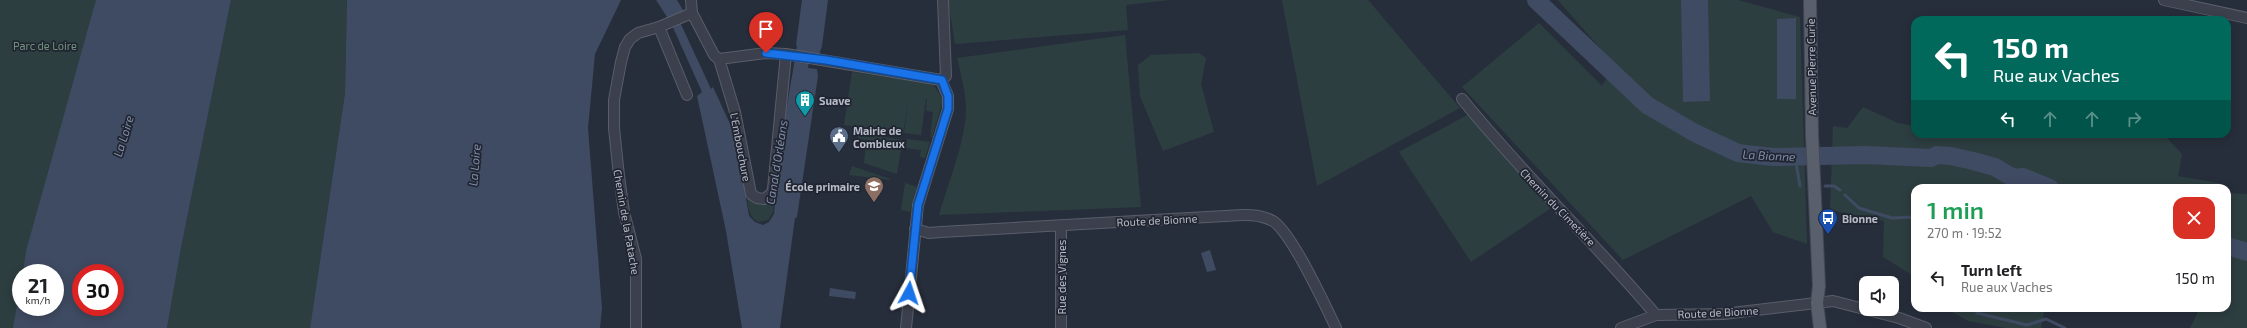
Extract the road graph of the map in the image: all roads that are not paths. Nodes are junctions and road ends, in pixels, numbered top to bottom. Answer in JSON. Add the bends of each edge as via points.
{"nodes":[{"id":1,"x":691,"y":0,"type":"edge"},
{"id":2,"x":943,"y":0,"type":"edge"},
{"id":3,"x":1810,"y":0,"type":"edge"},
{"id":4,"x":2164,"y":0,"type":"edge"},
{"id":5,"x":2201,"y":3,"type":"edge"},
{"id":6,"x":689,"y":14,"type":"junction"},
{"id":7,"x":2247,"y":18,"type":"edge"},
{"id":8,"x":663,"y":25,"type":"junction"},
{"id":9,"x":790,"y":55,"type":"junction"},
{"id":10,"x":719,"y":59,"type":"junction"},
{"id":11,"x":942,"y":80,"type":"junction"},
{"id":12,"x":688,"y":95,"type":"dead end"},
{"id":13,"x":1462,"y":99,"type":"dead end"},
{"id":14,"x":1061,"y":226,"type":"junction"},
{"id":15,"x":916,"y":229,"type":"junction"},
{"id":16,"x":1818,"y":303,"type":"junction"},
{"id":17,"x":1656,"y":315,"type":"junction"},
{"id":18,"x":636,"y":328,"type":"edge"},
{"id":19,"x":906,"y":328,"type":"edge"},
{"id":20,"x":1061,"y":328,"type":"edge"},
{"id":21,"x":1336,"y":328,"type":"edge"},
{"id":22,"x":1621,"y":328,"type":"edge"},
{"id":23,"x":1820,"y":328,"type":"edge"},
{"id":24,"x":1926,"y":328,"type":"edge"}],
"edges":[{"from":1,"to":6,"type":"street"},
{"from":2,"to":11,"type":"street","via":[[946,76]]},
{"from":3,"to":16,"type":"main road","name":"Avenue Pierre Curie"},
{"from":4,"to":5,"type":"street"},
{"from":5,"to":7,"type":"street"},
{"from":6,"to":8,"type":"street","name":"Chemin de la Patache"},
{"from":6,"to":10,"type":"street"},
{"from":8,"to":12,"type":"street"},
{"from":8,"to":18,"type":"street","name":"Chemin de la Patache","via":[[638,33],[630,39],[625,47],[614,100],[619,176],[624,212],[636,259]]},
{"from":9,"to":10,"type":"street","via":[[766,53]]},
{"from":9,"to":10,"type":"street","name":"L'Embouchure","via":[[776,149],[773,189],[764,199],[751,194],[735,112]]},
{"from":9,"to":11,"type":"street"},
{"from":11,"to":15,"type":"street","via":[[948,96],[948,109],[918,205]]},
{"from":13,"to":17,"type":"street","name":"Chemin du Cimetière","via":[[1532,180],[1613,264]]},
{"from":14,"to":15,"type":"street","name":"Route de Bionne","via":[[935,232]]},
{"from":14,"to":20,"type":"street","name":"Rue des Vignes"},
{"from":14,"to":21,"type":"street","name":"Route de Bionne","via":[[1244,215],[1266,219],[1286,234]]},
{"from":15,"to":19,"type":"street"},
{"from":16,"to":17,"type":"street","name":"Route de Bionne","via":[[1723,314]]},
{"from":16,"to":23,"type":"main road","name":"Avenue Pierre Curie"},
{"from":16,"to":24,"type":"street","name":"Route de Bionne","via":[[1833,301],[1899,318]]},
{"from":17,"to":22,"type":"street","name":"Route de Bionne"}]}
